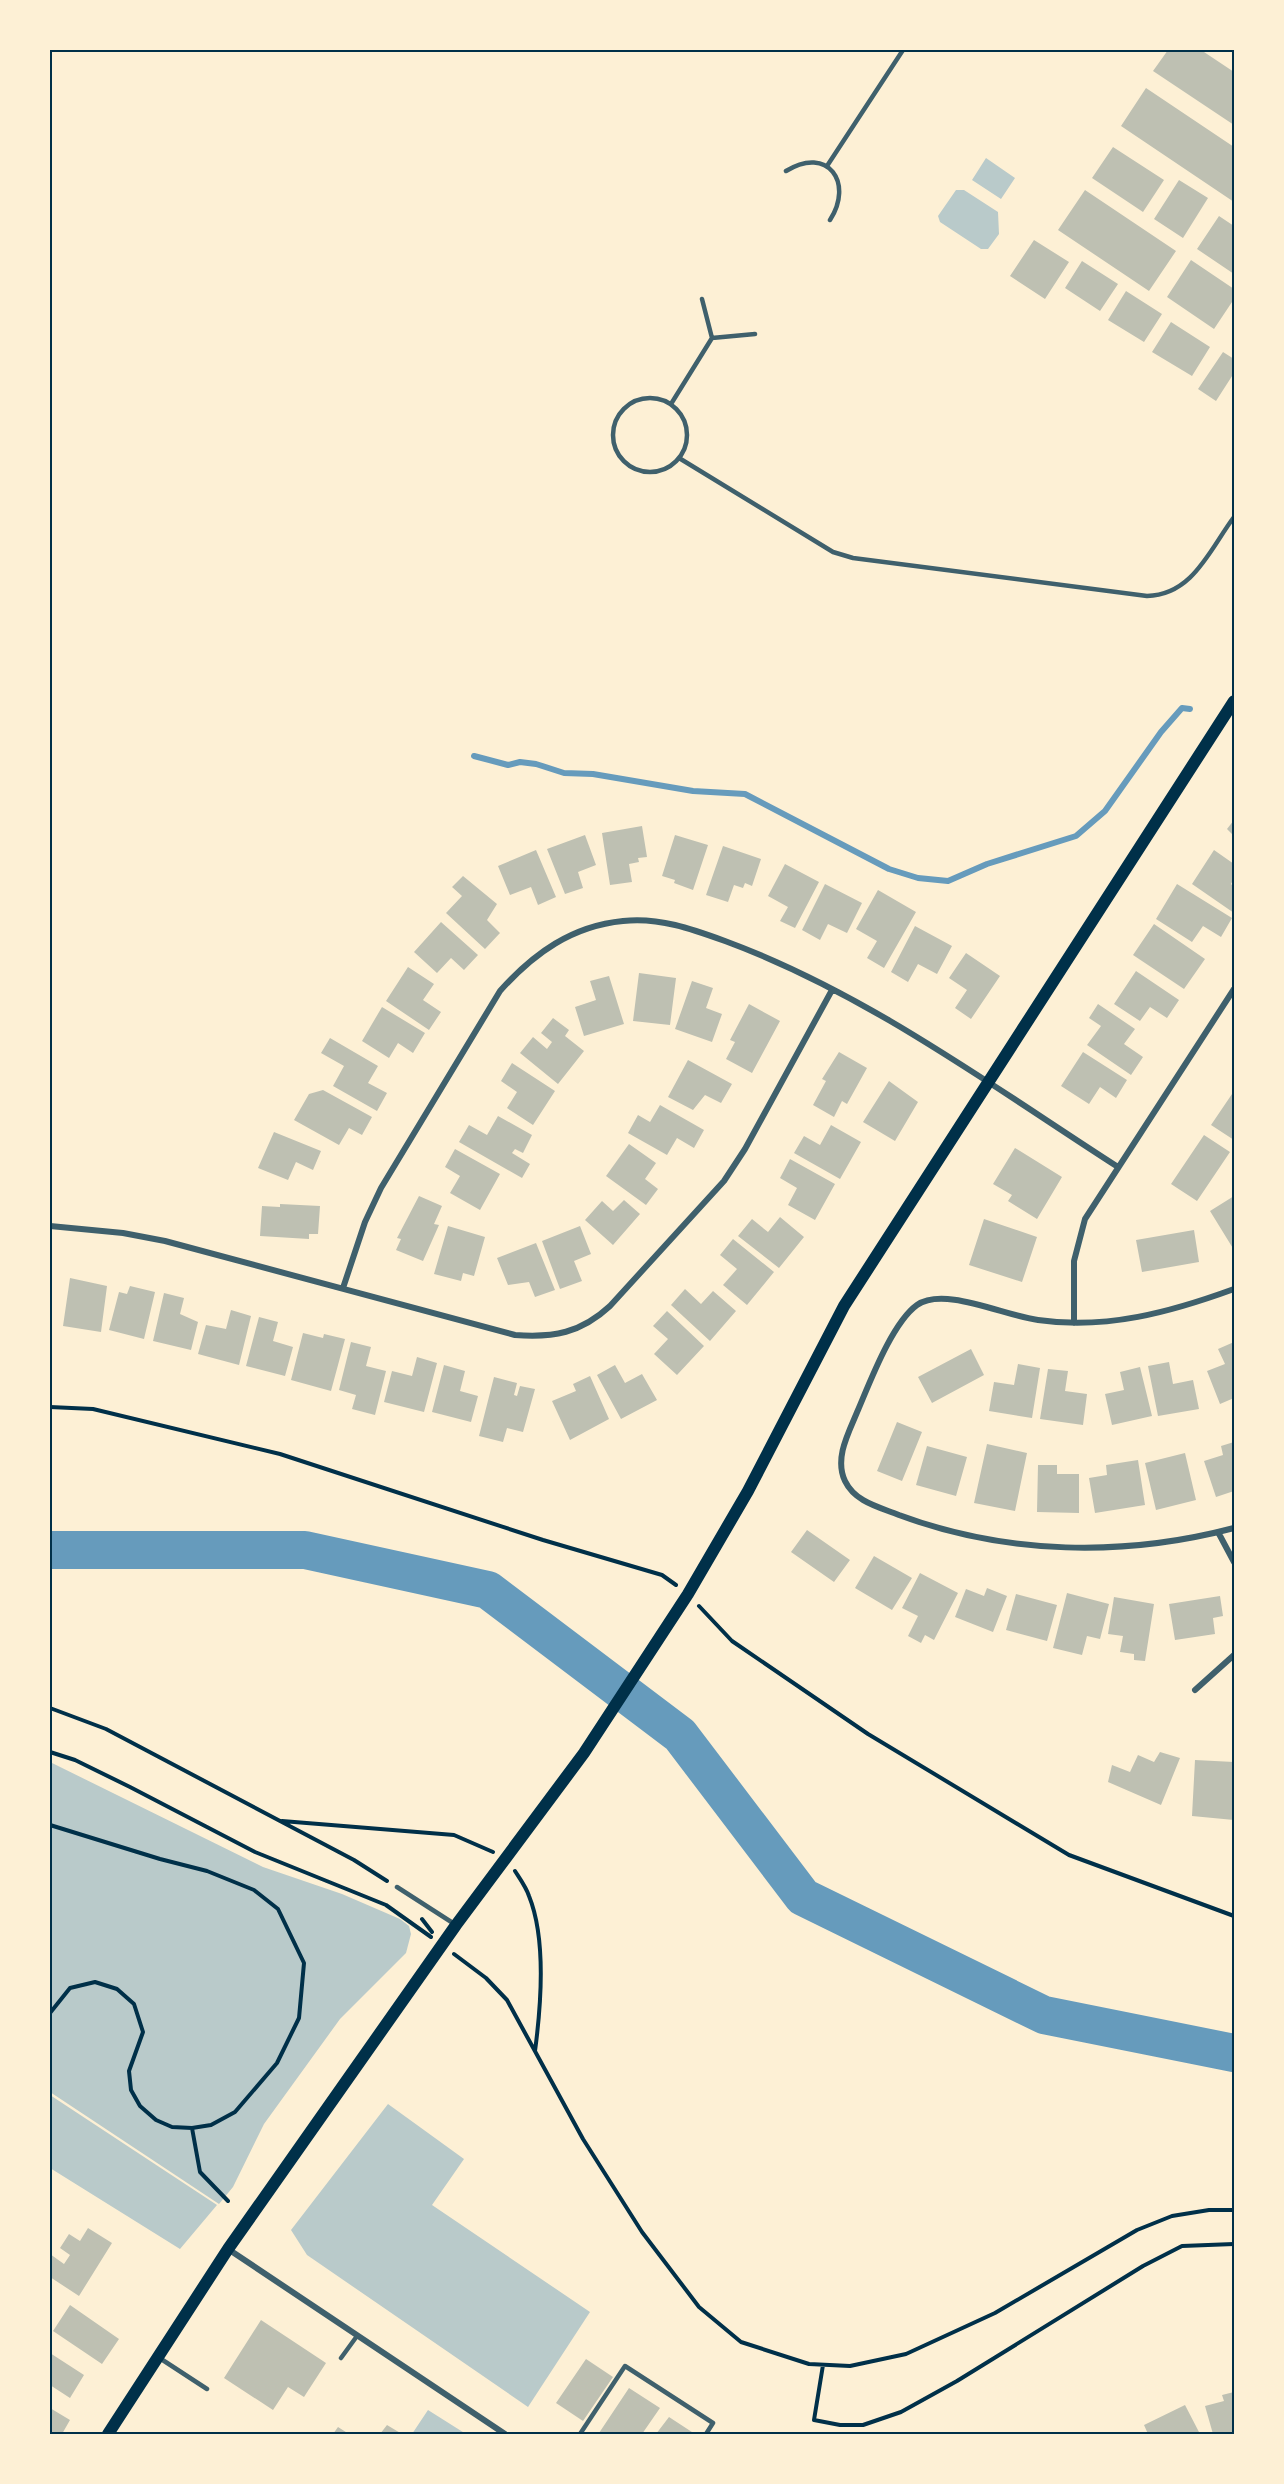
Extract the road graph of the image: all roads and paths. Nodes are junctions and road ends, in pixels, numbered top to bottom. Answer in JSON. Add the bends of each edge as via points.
{"nodes":[{"id":1,"x":903,"y":50,"type":"edge"},
{"id":2,"x":827,"y":166,"type":"junction"},
{"id":3,"x":786,"y":171,"type":"dead end"},
{"id":4,"x":830,"y":220,"type":"dead end"},
{"id":5,"x":702,"y":299,"type":"dead end"},
{"id":6,"x":754,"y":334,"type":"dead end"},
{"id":7,"x":712,"y":338,"type":"junction"},
{"id":8,"x":671,"y":404,"type":"junction"},
{"id":9,"x":679,"y":458,"type":"junction"},
{"id":10,"x":1234,"y":516,"type":"edge"},
{"id":11,"x":1234,"y":701,"type":"edge"},
{"id":12,"x":1234,"y":989,"type":"edge"},
{"id":13,"x":832,"y":990,"type":"junction"},
{"id":14,"x":987,"y":1082,"type":"junction"},
{"id":15,"x":1118,"y":1167,"type":"junction"},
{"id":16,"x":50,"y":1226,"type":"edge"},
{"id":17,"x":343,"y":1288,"type":"junction"},
{"id":18,"x":1234,"y":1289,"type":"edge"},
{"id":19,"x":1074,"y":1323,"type":"junction"},
{"id":20,"x":50,"y":1407,"type":"edge"},
{"id":21,"x":1234,"y":1527,"type":"edge"},
{"id":22,"x":1218,"y":1532,"type":"junction"},
{"id":23,"x":1234,"y":1562,"type":"edge"},
{"id":24,"x":688,"y":1593,"type":"junction"},
{"id":25,"x":1234,"y":1655,"type":"edge"},
{"id":26,"x":1195,"y":1690,"type":"dead end"},
{"id":27,"x":50,"y":1708,"type":"edge"},
{"id":28,"x":50,"y":1752,"type":"edge"},
{"id":29,"x":279,"y":1820,"type":"junction"},
{"id":30,"x":50,"y":1825,"type":"edge"},
{"id":31,"x":498,"y":1854,"type":"dead end"},
{"id":32,"x":514,"y":1868,"type":"dead end"},
{"id":33,"x":397,"y":1887,"type":"joint"},
{"id":34,"x":416,"y":1912,"type":"dead end"},
{"id":35,"x":1234,"y":1916,"type":"edge"},
{"id":36,"x":456,"y":1925,"type":"junction"},
{"id":37,"x":442,"y":1945,"type":"junction"},
{"id":38,"x":50,"y":2013,"type":"edge"},
{"id":39,"x":535,"y":2051,"type":"junction"},
{"id":40,"x":192,"y":2128,"type":"junction"},
{"id":41,"x":228,"y":2201,"type":"dead end"},
{"id":42,"x":1234,"y":2210,"type":"edge"},
{"id":43,"x":1234,"y":2244,"type":"edge"},
{"id":44,"x":228,"y":2250,"type":"junction"},
{"id":45,"x":357,"y":2336,"type":"junction"},
{"id":46,"x":158,"y":2357,"type":"junction"},
{"id":47,"x":341,"y":2358,"type":"dead end"},
{"id":48,"x":823,"y":2365,"type":"junction"},
{"id":49,"x":207,"y":2389,"type":"dead end"},
{"id":50,"x":108,"y":2434,"type":"edge"},
{"id":51,"x":505,"y":2434,"type":"edge"},
{"id":52,"x":580,"y":2434,"type":"edge"},
{"id":53,"x":706,"y":2434,"type":"edge"}],
"edges":[{"from":1,"to":2,"type":"lane"},
{"from":2,"to":3,"type":"lane","via":[[815,160],[801,162]]},
{"from":2,"to":4,"type":"lane","via":[[837,179],[840,198]]},
{"from":5,"to":7,"type":"lane"},
{"from":6,"to":7,"type":"lane"},
{"from":7,"to":8,"type":"lane"},
{"from":8,"to":9,"type":"lane","via":[[684,419],[687,432]]},
{"from":8,"to":9,"type":"lane","via":[[646,398],[628,405],[616,419],[612,438],[623,462],[640,471],[660,471]]},
{"from":9,"to":10,"type":"lane","via":[[833,552],[853,558],[1147,596],[1163,596],[1186,583]]},
{"from":11,"to":14,"type":"main road"},
{"from":12,"to":15,"type":"street"},
{"from":13,"to":14,"type":"street"},
{"from":13,"to":17,"type":"street","via":[[724,1180],[610,1306],[586,1325],[557,1336],[515,1335]]},
{"from":13,"to":17,"type":"street","via":[[773,959],[683,926],[655,921],[625,920],[596,925],[542,950],[500,991],[398,1155],[365,1222]]},
{"from":14,"to":15,"type":"street"},
{"from":14,"to":24,"type":"main road","via":[[844,1306],[748,1491]]},
{"from":15,"to":19,"type":"street","via":[[1085,1219],[1076,1247]]},
{"from":16,"to":17,"type":"street","via":[[165,1241]]},
{"from":18,"to":19,"type":"street","via":[[1139,1317]]},
{"from":19,"to":22,"type":"street","via":[[1007,1315],[945,1297],[930,1298],[917,1305],[904,1319],[879,1362],[844,1444],[842,1472],[856,1496],[921,1523],[1014,1544],[1128,1547]]},
{"from":20,"to":24,"type":"path","via":[[93,1408],[280,1454],[662,1575]]},
{"from":21,"to":22,"type":"street"},
{"from":22,"to":23,"type":"street"},
{"from":24,"to":35,"type":"path","via":[[732,1641],[761,1661],[868,1734],[1070,1855]]},
{"from":24,"to":36,"type":"main road","via":[[584,1753]]},
{"from":25,"to":26,"type":"street"},
{"from":27,"to":29,"type":"path","via":[[106,1729]]},
{"from":28,"to":37,"type":"path","via":[[102,1774],[255,1852],[386,1905]]},
{"from":29,"to":31,"type":"path","via":[[454,1835]]},
{"from":29,"to":33,"type":"path"},
{"from":30,"to":40,"type":"path","via":[[207,1870],[254,1890],[278,1909],[304,1963],[299,2018],[277,2063],[235,2112],[211,2125]]},
{"from":32,"to":39,"type":"path","via":[[530,1897],[539,1943]]},
{"from":33,"to":36,"type":"lane"},
{"from":34,"to":37,"type":"path"},
{"from":36,"to":37,"type":"main road"},
{"from":37,"to":39,"type":"path","via":[[486,1978],[507,2000]]},
{"from":37,"to":44,"type":"main road"},
{"from":38,"to":40,"type":"path","via":[[70,1988],[95,1982],[117,1989],[134,2004],[143,2032],[129,2071],[131,2090],[140,2106],[156,2120],[172,2127]]},
{"from":39,"to":48,"type":"path","via":[[624,2204],[699,2307],[741,2342]]},
{"from":40,"to":41,"type":"path","via":[[200,2172]]},
{"from":42,"to":48,"type":"path","via":[[1172,2216],[1137,2230],[995,2313],[906,2354],[850,2366]]},
{"from":43,"to":48,"type":"path","via":[[1182,2246],[957,2381],[901,2412],[863,2425],[814,2420]]},
{"from":44,"to":45,"type":"street"},
{"from":44,"to":46,"type":"main road"},
{"from":45,"to":47,"type":"lane"},
{"from":45,"to":51,"type":"street"},
{"from":46,"to":49,"type":"lane"},
{"from":46,"to":50,"type":"main road"},
{"from":52,"to":53,"type":"lane","via":[[625,2366],[713,2423]]}]}
